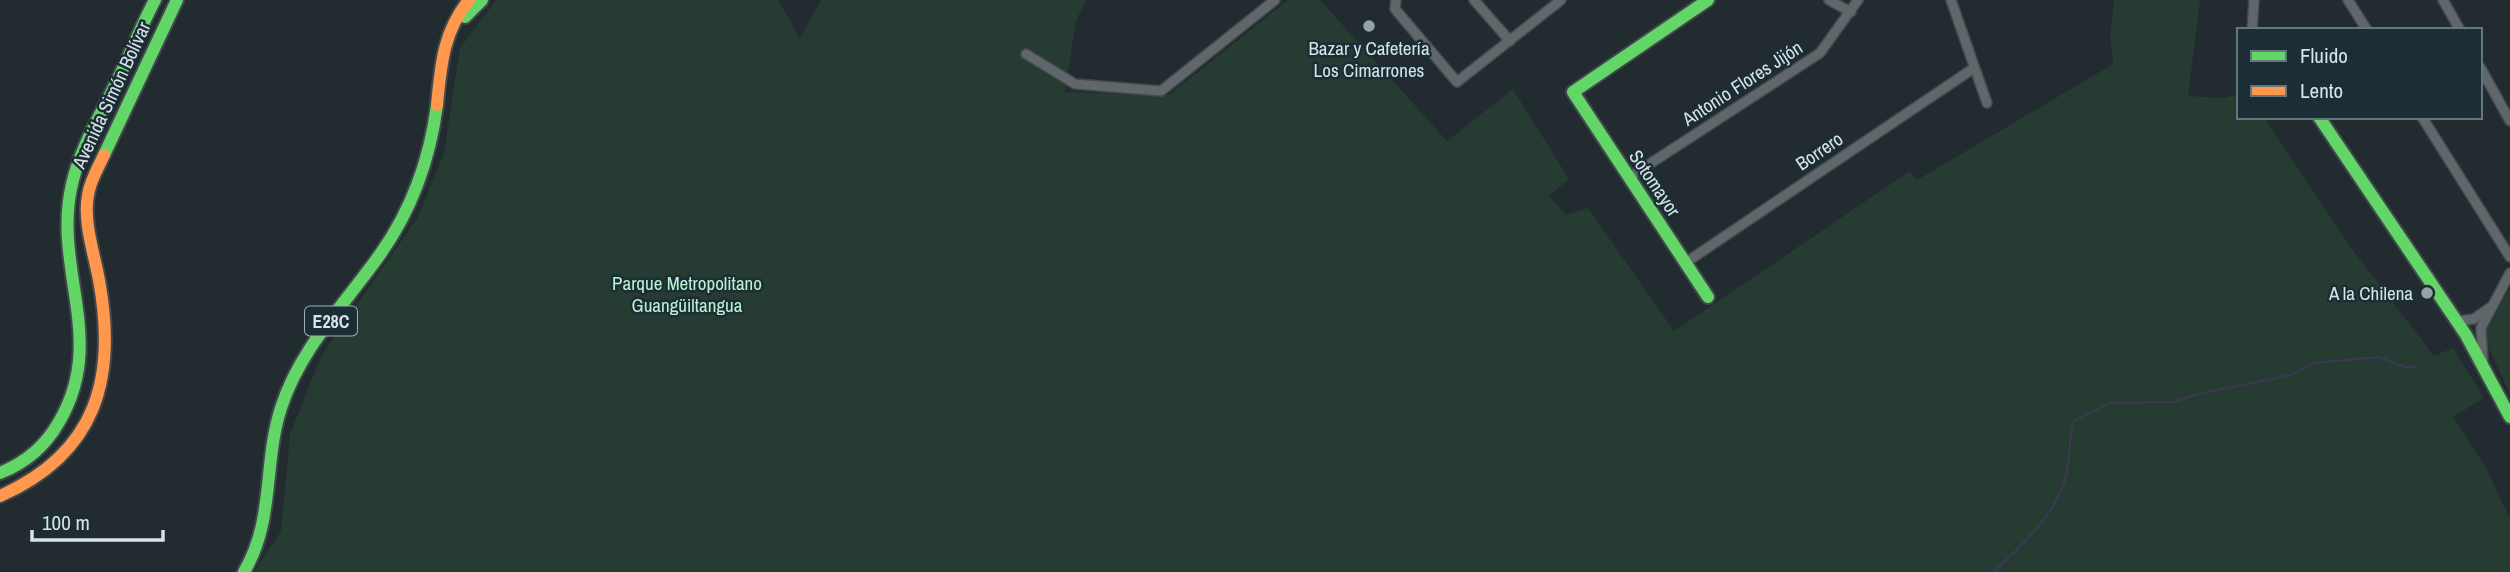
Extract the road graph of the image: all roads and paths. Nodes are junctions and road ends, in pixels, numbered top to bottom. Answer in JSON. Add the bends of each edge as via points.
{"nodes":[{"id":1,"x":155,"y":0,"type":"edge"},
{"id":2,"x":177,"y":0,"type":"edge"},
{"id":3,"x":469,"y":0,"type":"edge"},
{"id":4,"x":482,"y":0,"type":"edge"},
{"id":5,"x":1275,"y":0,"type":"edge"},
{"id":6,"x":1474,"y":0,"type":"edge"},
{"id":7,"x":1561,"y":0,"type":"edge"},
{"id":8,"x":1708,"y":0,"type":"edge"},
{"id":9,"x":1829,"y":0,"type":"edge"},
{"id":10,"x":1858,"y":0,"type":"edge"},
{"id":11,"x":1951,"y":0,"type":"edge"},
{"id":12,"x":2254,"y":0,"type":"edge"},
{"id":13,"x":2348,"y":0,"type":"edge"},
{"id":14,"x":2443,"y":0,"type":"edge"},
{"id":15,"x":1395,"y":3,"type":"edge"},
{"id":16,"x":1851,"y":12,"type":"junction"},
{"id":17,"x":2252,"y":25,"type":"edge"},
{"id":18,"x":2366,"y":28,"type":"edge"},
{"id":19,"x":2459,"y":28,"type":"edge"},
{"id":20,"x":1510,"y":41,"type":"junction"},
{"id":21,"x":1026,"y":54,"type":"dead end"},
{"id":22,"x":1974,"y":68,"type":"junction"},
{"id":23,"x":2482,"y":71,"type":"edge"},
{"id":24,"x":440,"y":80,"type":"junction"},
{"id":25,"x":1987,"y":103,"type":"dead end"},
{"id":26,"x":2320,"y":119,"type":"edge"},
{"id":27,"x":2423,"y":119,"type":"edge"},
{"id":28,"x":2510,"y":121,"type":"edge"},
{"id":29,"x":1628,"y":178,"type":"junction"},
{"id":30,"x":2510,"y":257,"type":"edge"},
{"id":31,"x":1685,"y":263,"type":"junction"},
{"id":32,"x":2510,"y":273,"type":"edge"},
{"id":33,"x":1708,"y":297,"type":"dead end"},
{"id":34,"x":2492,"y":306,"type":"junction"},
{"id":35,"x":2458,"y":321,"type":"junction"},
{"id":36,"x":2484,"y":363,"type":"junction"},
{"id":37,"x":2510,"y":417,"type":"edge"},
{"id":38,"x":0,"y":473,"type":"edge"},
{"id":39,"x":0,"y":496,"type":"edge"},
{"id":40,"x":244,"y":572,"type":"edge"}],
"edges":[{"from":1,"to":38,"type":"main road","name":"Avenida Simón Bolívar","via":[[77,163],[68,201],[67,237],[83,344],[80,382],[60,423],[41,447]]},
{"from":2,"to":39,"type":"main road","name":"Avenida Simón Bolívar","via":[[88,194],[86,215],[107,348],[103,382],[89,422],[61,458],[35,481]]},
{"from":3,"to":24,"type":"main road","number":"E28C","via":[[450,26],[441,50]]},
{"from":4,"to":24,"type":"main road","number":"E28C","via":[[461,25]]},
{"from":5,"to":21,"type":"street","via":[[1161,91],[1075,85]]},
{"from":6,"to":20,"type":"street"},
{"from":7,"to":20,"type":"street"},
{"from":8,"to":29,"type":"main road","name":"Sotomayor","via":[[1575,88],[1574,94]]},
{"from":9,"to":16,"type":"street"},
{"from":10,"to":16,"type":"street","name":"Antonio Flores Jijón"},
{"from":11,"to":22,"type":"street"},
{"from":12,"to":17,"type":"street"},
{"from":13,"to":18,"type":"street"},
{"from":14,"to":19,"type":"street"},
{"from":15,"to":20,"type":"street","via":[[1457,82]]},
{"from":16,"to":29,"type":"street","name":"Antonio Flores Jijón","via":[[1820,53]]},
{"from":22,"to":25,"type":"street"},
{"from":22,"to":31,"type":"street","name":"Borrero"},
{"from":23,"to":28,"type":"street"},
{"from":24,"to":40,"type":"main road","number":"E28C","via":[[425,166],[402,223],[316,342],[281,406],[263,531]]},
{"from":26,"to":35,"type":"main road"},
{"from":27,"to":30,"type":"street"},
{"from":29,"to":31,"type":"main road","name":"Sotomayor"},
{"from":31,"to":33,"type":"main road","name":"Sotomayor"},
{"from":32,"to":34,"type":"street"},
{"from":34,"to":35,"type":"street","via":[[2474,319]]},
{"from":34,"to":36,"type":"street","via":[[2480,335]]},
{"from":35,"to":36,"type":"main road"},
{"from":36,"to":37,"type":"main road"}]}
